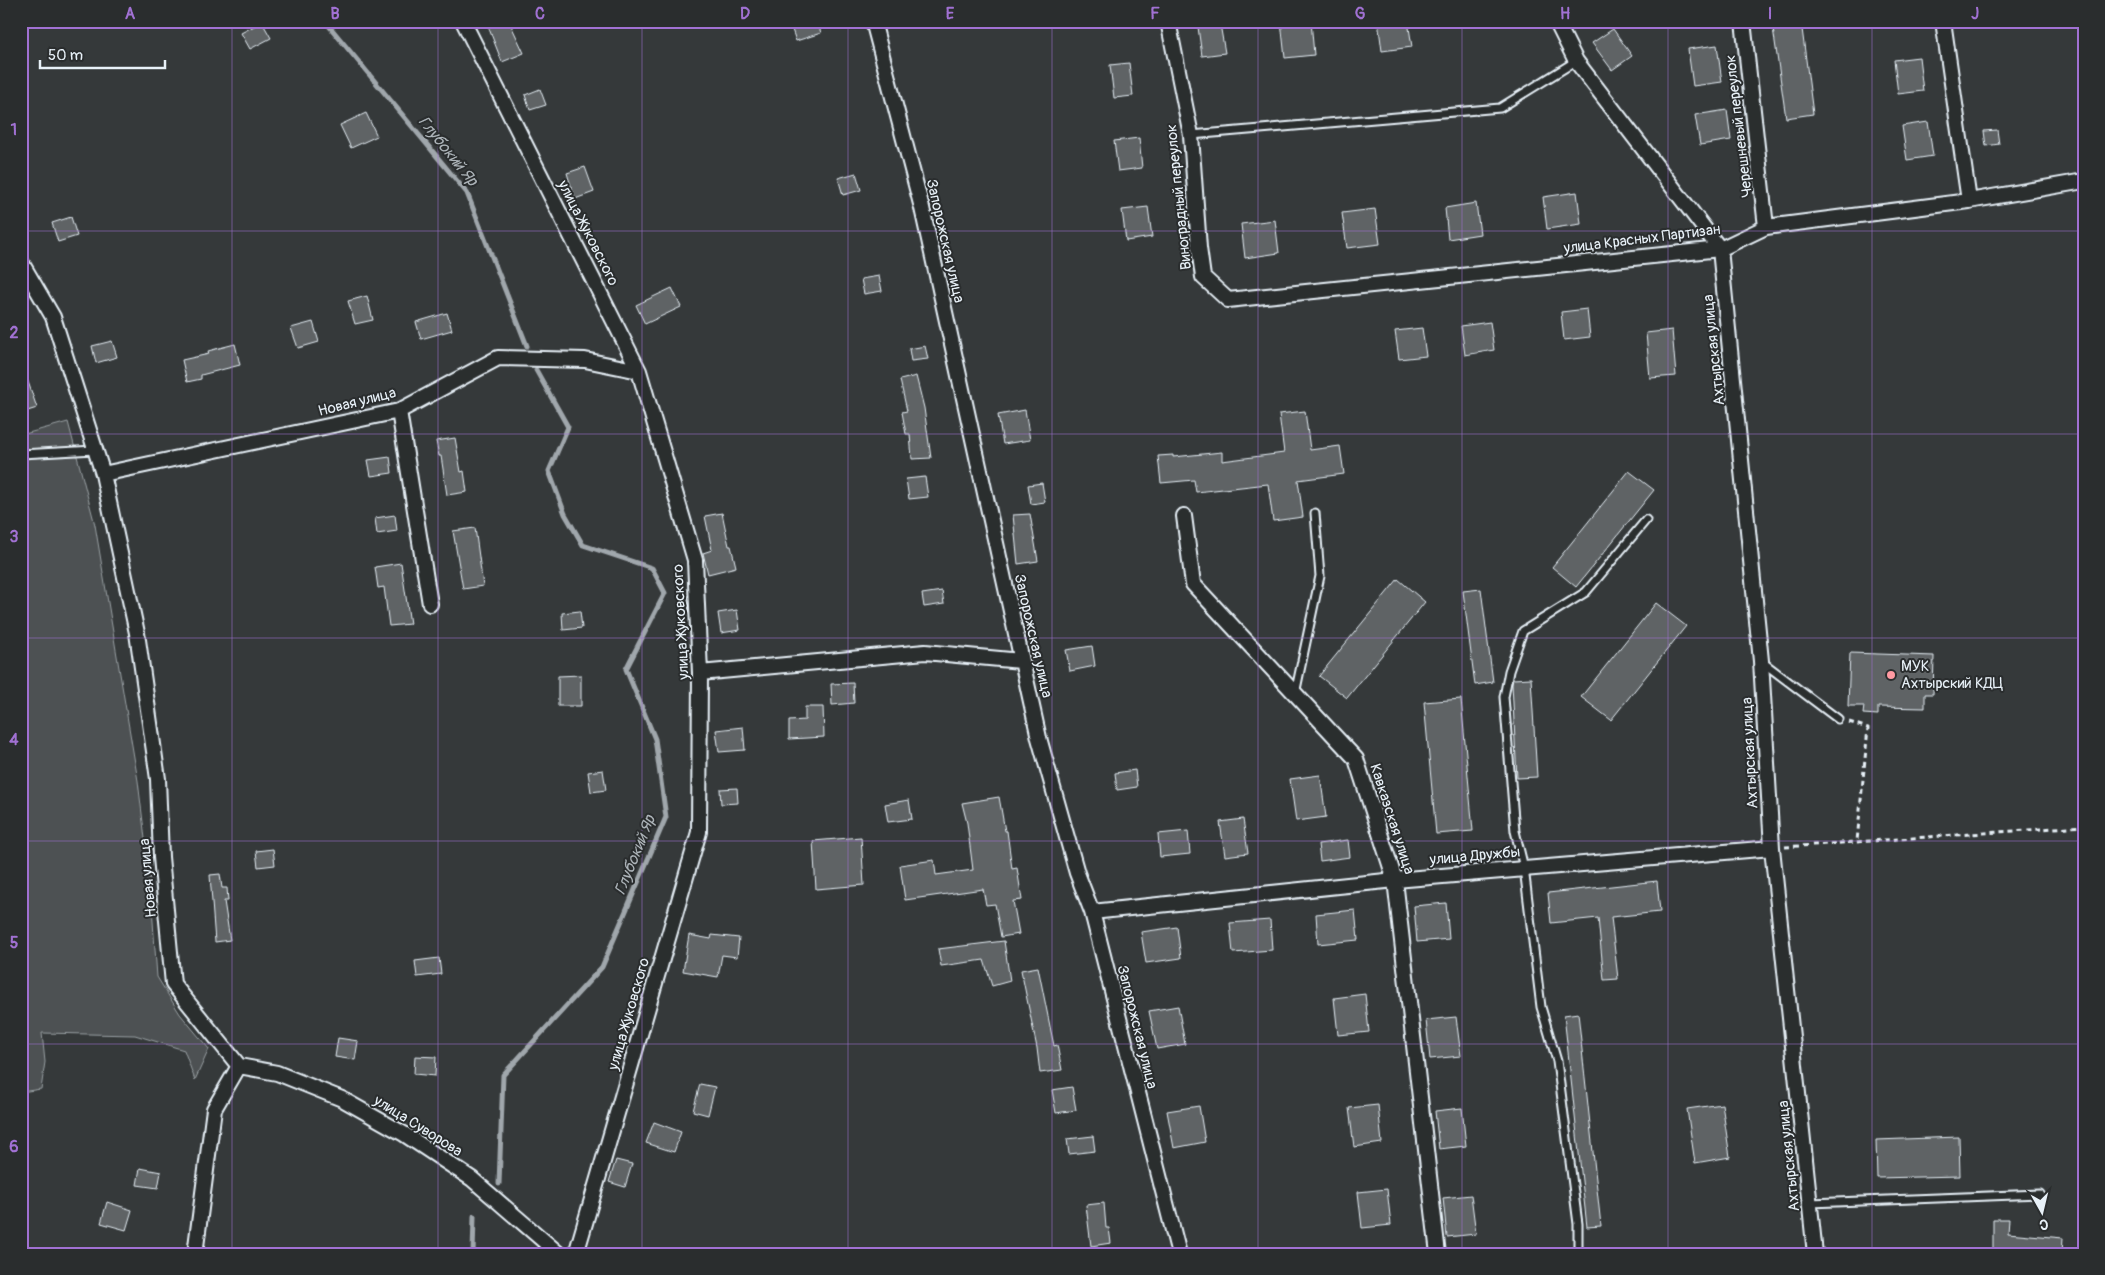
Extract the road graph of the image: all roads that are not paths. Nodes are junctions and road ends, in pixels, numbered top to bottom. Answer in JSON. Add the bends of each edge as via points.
{"nodes":[{"id":1,"x":463,"y":21,"type":"edge"},
{"id":2,"x":873,"y":21,"type":"edge"},
{"id":3,"x":1168,"y":21,"type":"edge"},
{"id":4,"x":1556,"y":21,"type":"edge"},
{"id":5,"x":1743,"y":21,"type":"edge"},
{"id":6,"x":1944,"y":21,"type":"edge"},
{"id":7,"x":1576,"y":61,"type":"junction"},
{"id":8,"x":1191,"y":135,"type":"junction"},
{"id":9,"x":2084,"y":181,"type":"edge"},
{"id":10,"x":1969,"y":201,"type":"junction"},
{"id":11,"x":1766,"y":226,"type":"junction"},
{"id":12,"x":1720,"y":249,"type":"junction"},
{"id":13,"x":21,"y":262,"type":"edge"},
{"id":14,"x":1228,"y":300,"type":"joint"},
{"id":15,"x":639,"y":372,"type":"junction"},
{"id":16,"x":399,"y":411,"type":"junction"},
{"id":17,"x":96,"y":450,"type":"junction"},
{"id":18,"x":21,"y":454,"type":"edge"},
{"id":19,"x":103,"y":474,"type":"junction"},
{"id":20,"x":1315,"y":513,"type":"dead end"},
{"id":21,"x":1184,"y":516,"type":"dead end"},
{"id":22,"x":1646,"y":520,"type":"dead end"},
{"id":23,"x":430,"y":604,"type":"dead end"},
{"id":24,"x":1021,"y":661,"type":"junction"},
{"id":25,"x":1761,"y":661,"type":"junction"},
{"id":26,"x":700,"y":673,"type":"junction"},
{"id":27,"x":1295,"y":694,"type":"junction"},
{"id":28,"x":1838,"y":719,"type":"road end"},
{"id":29,"x":1772,"y":848,"type":"junction"},
{"id":30,"x":1524,"y":868,"type":"junction"},
{"id":31,"x":1395,"y":880,"type":"junction"},
{"id":32,"x":1092,"y":912,"type":"junction"},
{"id":33,"x":239,"y":1066,"type":"junction"},
{"id":34,"x":2040,"y":1194,"type":"dead end"},
{"id":35,"x":1810,"y":1203,"type":"junction"},
{"id":36,"x":195,"y":1254,"type":"edge"},
{"id":37,"x":559,"y":1254,"type":"edge"},
{"id":38,"x":576,"y":1254,"type":"edge"},
{"id":39,"x":1179,"y":1254,"type":"edge"},
{"id":40,"x":1438,"y":1254,"type":"edge"},
{"id":41,"x":1578,"y":1254,"type":"edge"},
{"id":42,"x":1815,"y":1254,"type":"edge"}],
"edges":[{"from":1,"to":15,"type":"street","name":"улица Жуковского"},
{"from":2,"to":24,"type":"street","name":"Запорожская улица","via":[[922,208]]},
{"from":3,"to":8,"type":"street","name":"Виноградный переулок"},
{"from":4,"to":7,"type":"street"},
{"from":5,"to":11,"type":"street","name":"Черешневый переулок"},
{"from":6,"to":10,"type":"street"},
{"from":7,"to":8,"type":"lane","via":[[1500,108]]},
{"from":7,"to":12,"type":"street"},
{"from":8,"to":14,"type":"street","name":"Виноградный переулок","via":[[1203,277]]},
{"from":9,"to":10,"type":"street","name":"улица Красных Партизан"},
{"from":10,"to":11,"type":"street","name":"улица Красных Партизан"},
{"from":11,"to":12,"type":"street","name":"улица Красных Партизан"},
{"from":12,"to":14,"type":"street","name":"улица Красных Партизан"},
{"from":12,"to":25,"type":"street","name":"Ахтырская улица"},
{"from":13,"to":17,"type":"street","name":"Новая улица","via":[[53,317]]},
{"from":15,"to":16,"type":"street","name":"Новая улица","via":[[585,360],[498,358]]},
{"from":15,"to":26,"type":"street","name":"улица Жуковского","via":[[695,560]]},
{"from":16,"to":19,"type":"street","name":"Новая улица"},
{"from":16,"to":23,"type":"street"},
{"from":17,"to":18,"type":"lane"},
{"from":17,"to":19,"type":"street","name":"Новая улица"},
{"from":19,"to":33,"type":"street","name":"Новая улица","via":[[137,633],[158,779],[161,857],[173,984]]},
{"from":20,"to":27,"type":"lane","via":[[1320,576]]},
{"from":21,"to":27,"type":"street","name":"Кавказская улица","via":[[1193,584]]},
{"from":22,"to":30,"type":"lane","via":[[1586,592],[1523,631],[1504,697],[1515,831]]},
{"from":24,"to":26,"type":"street","via":[[925,652]]},
{"from":24,"to":32,"type":"street","name":"Запорожская улица","via":[[1074,863]]},
{"from":25,"to":28,"type":"lane"},
{"from":25,"to":29,"type":"street","name":"Ахтырская улица"},
{"from":26,"to":38,"type":"street","name":"улица Жуковского","via":[[699,832]]},
{"from":27,"to":31,"type":"street","name":"Кавказская улица","via":[[1356,759]]},
{"from":29,"to":30,"type":"street","name":"улица Дружбы"},
{"from":29,"to":35,"type":"street","name":"Ахтырская улица"},
{"from":30,"to":31,"type":"street","name":"улица Дружбы"},
{"from":30,"to":41,"type":"lane","via":[[1541,1007],[1557,1061],[1578,1224]]},
{"from":31,"to":32,"type":"street","name":"улица Дружбы"},
{"from":31,"to":40,"type":"street","name":"Кавказская улица"},
{"from":32,"to":39,"type":"street","name":"Запорожская улица"},
{"from":33,"to":36,"type":"street","via":[[214,1109]]},
{"from":33,"to":37,"type":"street","name":"улица Суворова","via":[[277,1072],[342,1099],[404,1134],[472,1179]]},
{"from":34,"to":35,"type":"lane"},
{"from":35,"to":42,"type":"street","name":"Ахтырская улица"}]}
